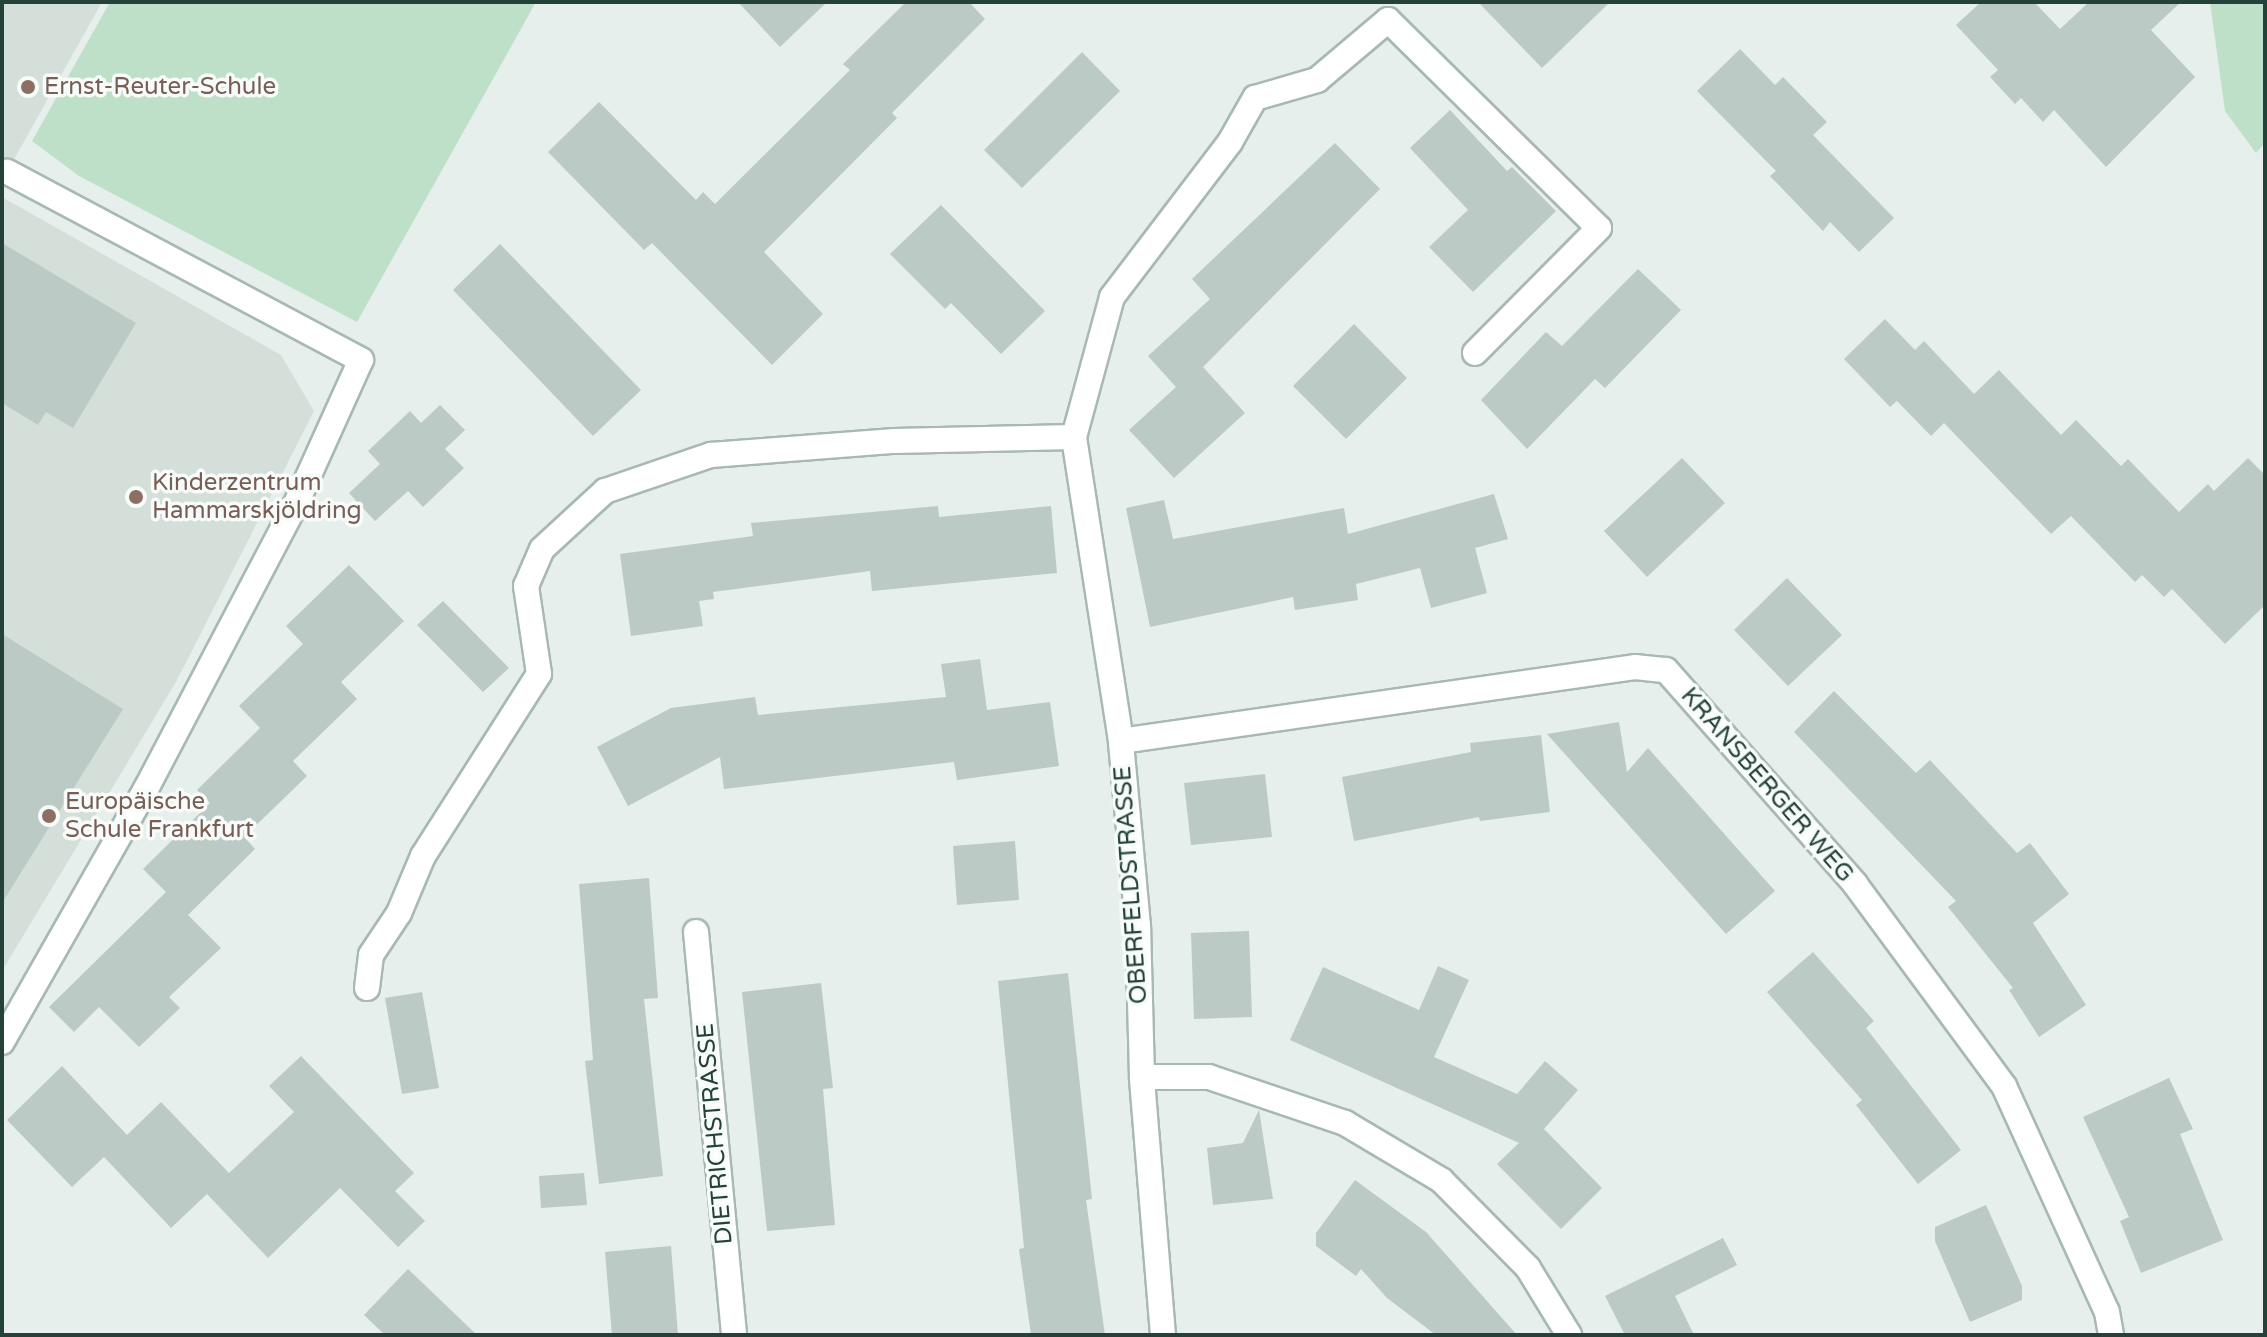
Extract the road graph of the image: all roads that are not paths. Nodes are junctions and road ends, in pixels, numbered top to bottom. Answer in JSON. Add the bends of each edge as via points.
{"nodes":[{"id":1,"x":7,"y":172,"type":"dead end"},
{"id":2,"x":1475,"y":353,"type":"dead end"},
{"id":3,"x":1074,"y":437,"type":"junction"},
{"id":4,"x":1121,"y":741,"type":"junction"},
{"id":5,"x":696,"y":932,"type":"dead end"},
{"id":6,"x":367,"y":988,"type":"dead end"},
{"id":7,"x":2,"y":1042,"type":"edge"},
{"id":8,"x":1142,"y":1077,"type":"junction"},
{"id":9,"x":734,"y":1335,"type":"edge"},
{"id":10,"x":1163,"y":1335,"type":"edge"},
{"id":11,"x":1569,"y":1335,"type":"edge"},
{"id":12,"x":2111,"y":1335,"type":"edge"}],
"edges":[{"from":1,"to":7,"type":"street","via":[[361,360],[299,497],[147,787]]},
{"from":2,"to":3,"type":"street","name":"OBERFELDSTRASSE","via":[[1599,228],[1388,20],[1317,80],[1255,98],[1230,142],[1112,297]]},
{"from":3,"to":4,"type":"street","name":"OBERFELDSTRASSE"},
{"from":3,"to":6,"type":"street","via":[[894,441],[711,455],[605,491],[542,549],[526,586],[539,674],[423,856],[399,913],[371,955]]},
{"from":4,"to":8,"type":"street","name":"OBERFELDSTRASSE","via":[[1138,926]]},
{"from":4,"to":12,"type":"street","name":"KRANSBERGER WEG","via":[[1635,667],[1666,670],[1855,884],[2004,1086],[2107,1312]]},
{"from":5,"to":9,"type":"street","name":"DIETRICHSTRASSE"},
{"from":8,"to":10,"type":"street","name":"OBERFELDSTRASSE"},
{"from":8,"to":11,"type":"street","via":[[1209,1077],[1345,1123],[1441,1180],[1528,1268]]}]}
